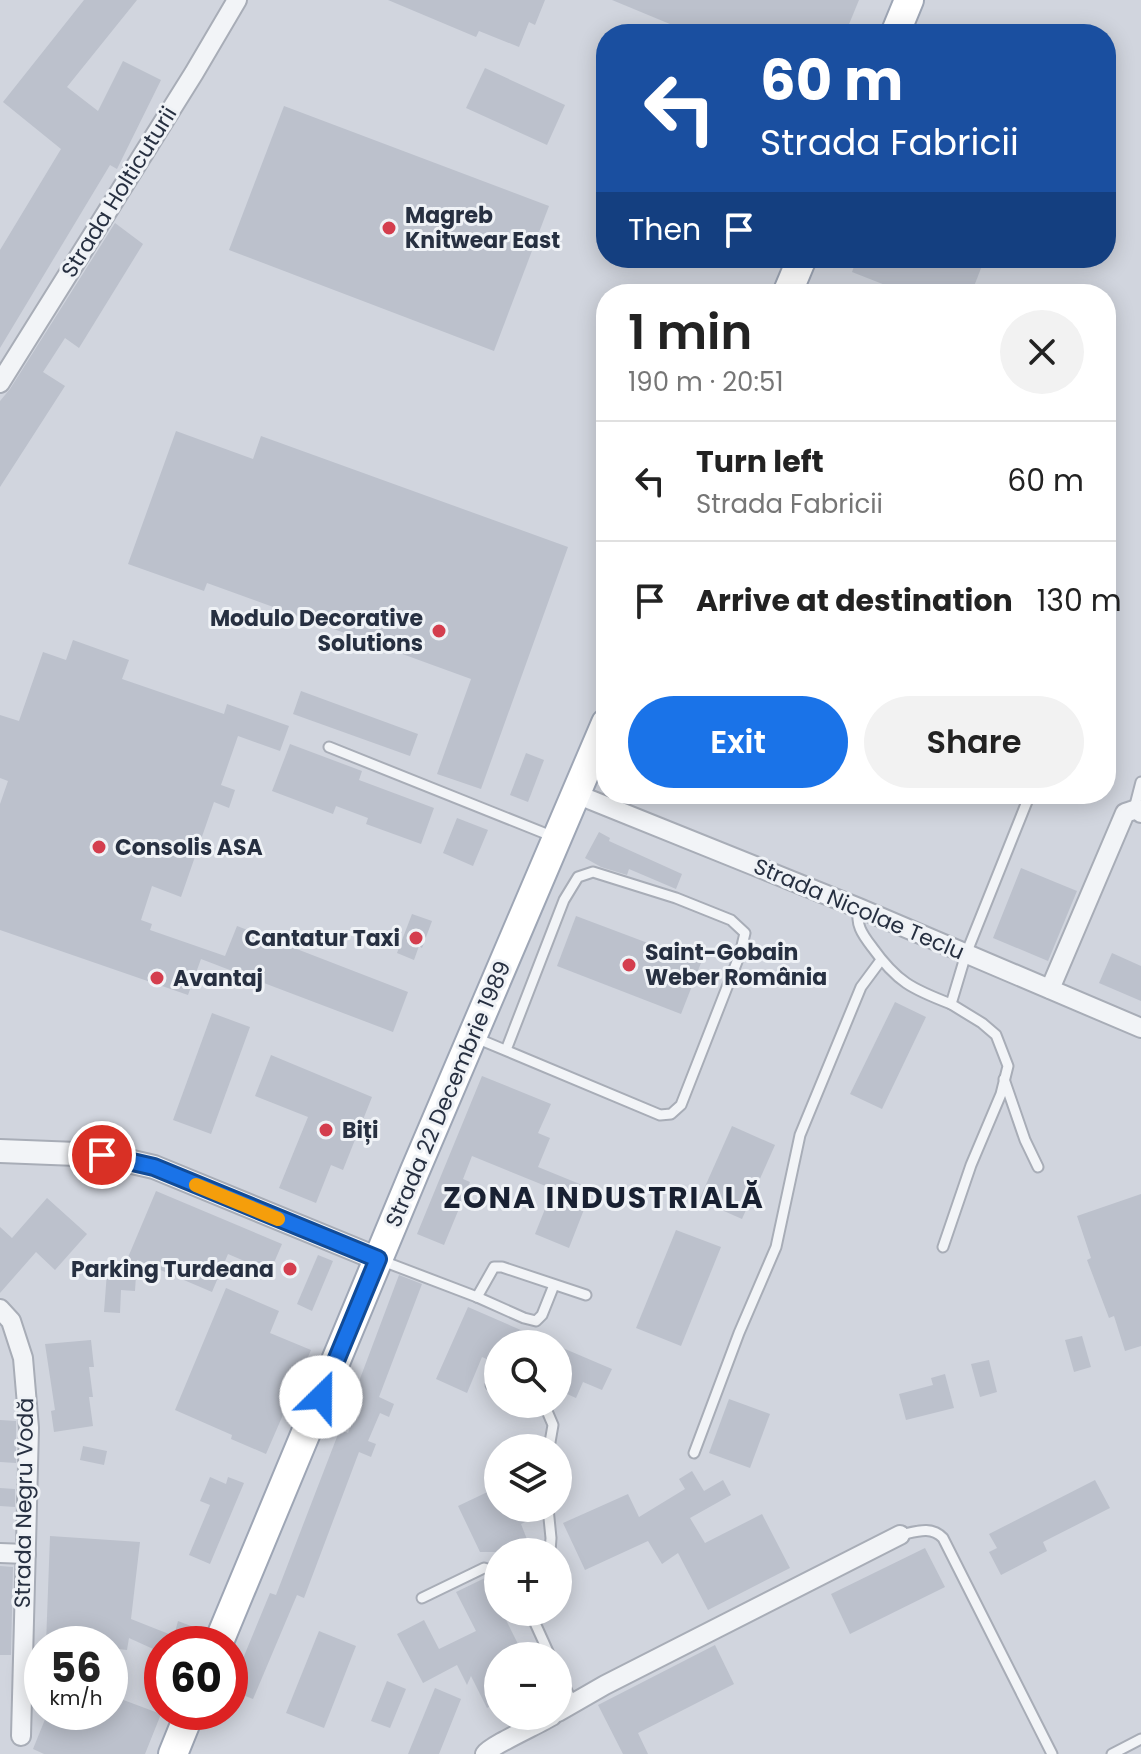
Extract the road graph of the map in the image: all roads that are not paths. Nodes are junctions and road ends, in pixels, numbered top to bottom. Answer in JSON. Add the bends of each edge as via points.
{"nodes":[{"id":1,"x":237,"y":0,"type":"edge"},
{"id":2,"x":909,"y":0,"type":"edge"},
{"id":3,"x":899,"y":24,"type":"edge"},
{"id":4,"x":0,"y":383,"type":"edge"},
{"id":5,"x":329,"y":747,"type":"dead end"},
{"id":6,"x":596,"y":747,"type":"edge"},
{"id":7,"x":1141,"y":782,"type":"edge"},
{"id":8,"x":576,"y":794,"type":"junction"},
{"id":9,"x":596,"y":802,"type":"edge"},
{"id":10,"x":601,"y":804,"type":"edge"},
{"id":11,"x":1026,"y":804,"type":"edge"},
{"id":12,"x":1138,"y":811,"type":"edge"},
{"id":13,"x":558,"y":838,"type":"junction"},
{"id":14,"x":859,"y":908,"type":"junction"},
{"id":15,"x":966,"y":954,"type":"junction"},
{"id":16,"x":881,"y":960,"type":"junction"},
{"id":17,"x":1050,"y":989,"type":"junction"},
{"id":18,"x":951,"y":1004,"type":"junction"},
{"id":19,"x":1141,"y":1028,"type":"edge"},
{"id":20,"x":473,"y":1037,"type":"junction"},
{"id":21,"x":506,"y":1050,"type":"junction"},
{"id":22,"x":1004,"y":1079,"type":"junction"},
{"id":23,"x":0,"y":1151,"type":"edge"},
{"id":24,"x":1038,"y":1167,"type":"dead end"},
{"id":25,"x":943,"y":1247,"type":"dead end"},
{"id":26,"x":378,"y":1259,"type":"junction"},
{"id":27,"x":554,"y":1285,"type":"junction"},
{"id":28,"x":586,"y":1295,"type":"dead end"},
{"id":29,"x":477,"y":1297,"type":"junction"},
{"id":30,"x":4,"y":1320,"type":"edge"},
{"id":31,"x":694,"y":1453,"type":"dead end"},
{"id":32,"x":900,"y":1535,"type":"joint"},
{"id":33,"x":0,"y":1553,"type":"edge"},
{"id":34,"x":26,"y":1554,"type":"junction"},
{"id":35,"x":484,"y":1568,"type":"edge"},
{"id":36,"x":422,"y":1598,"type":"dead end"},
{"id":37,"x":225,"y":1626,"type":"edge"},
{"id":38,"x":572,"y":1704,"type":"edge"},
{"id":39,"x":183,"y":1730,"type":"edge"},
{"id":40,"x":525,"y":1730,"type":"edge"},
{"id":41,"x":21,"y":1736,"type":"dead end"},
{"id":42,"x":1141,"y":1739,"type":"edge"},
{"id":43,"x":173,"y":1754,"type":"edge"},
{"id":44,"x":485,"y":1754,"type":"edge"},
{"id":45,"x":1052,"y":1754,"type":"edge"},
{"id":46,"x":1112,"y":1754,"type":"edge"}],
"edges":[{"from":1,"to":4,"type":"street","name":"Strada Holticuturii"},
{"from":2,"to":3,"type":"main road"},
{"from":5,"to":13,"type":"lane"},
{"from":6,"to":8,"type":"main road","name":"Strada 22 Decembrie 1989"},
{"from":7,"to":12,"type":"lane"},
{"from":8,"to":9,"type":"street","name":"Strada Nicolae Teclu"},
{"from":8,"to":13,"type":"main road","name":"Strada 22 Decembrie 1989"},
{"from":10,"to":14,"type":"street","name":"Strada Nicolae Teclu"},
{"from":11,"to":15,"type":"lane"},
{"from":12,"to":17,"type":"street","via":[[1125,813]]},
{"from":13,"to":20,"type":"main road","name":"Strada 22 Decembrie 1989"},
{"from":14,"to":15,"type":"street","name":"Strada Nicolae Teclu"},
{"from":14,"to":16,"type":"lane","via":[[857,925]]},
{"from":15,"to":17,"type":"street","name":"Strada Nicolae Teclu"},
{"from":15,"to":18,"type":"lane"},
{"from":16,"to":18,"type":"lane","via":[[920,993]]},
{"from":16,"to":31,"type":"lane","via":[[861,987],[800,1135],[776,1247]]},
{"from":17,"to":19,"type":"street","name":"Strada Nicolae Teclu"},
{"from":18,"to":22,"type":"lane","via":[[996,1035],[1008,1066]]},
{"from":20,"to":21,"type":"lane"},
{"from":20,"to":26,"type":"main road","name":"Strada 22 Decembrie 1989"},
{"from":21,"to":21,"type":"lane","via":[[660,1115],[671,1114],[681,1105],[745,933],[731,920],[676,898],[593,872],[578,877],[564,900]]},
{"from":22,"to":24,"type":"lane"},
{"from":22,"to":25,"type":"lane"},
{"from":23,"to":26,"type":"street","via":[[102,1155],[154,1167]]},
{"from":26,"to":29,"type":"lane"},
{"from":26,"to":37,"type":"main road","name":"Strada 22 Decembrie 1989"},
{"from":27,"to":28,"type":"lane"},
{"from":27,"to":29,"type":"lane","via":[[494,1267]]},
{"from":27,"to":29,"type":"lane","via":[[536,1321]]},
{"from":30,"to":34,"type":"street","name":"Strada Negru Vodă","via":[[23,1358],[29,1428]]},
{"from":32,"to":38,"type":"street"},
{"from":32,"to":45,"type":"lane","via":[[923,1530],[937,1531],[943,1538]]},
{"from":33,"to":34,"type":"street"},
{"from":34,"to":41,"type":"street","name":"Strada Negru Vodă"},
{"from":35,"to":36,"type":"lane"},
{"from":39,"to":43,"type":"main road"},
{"from":40,"to":44,"type":"street"},
{"from":42,"to":46,"type":"lane"}]}
